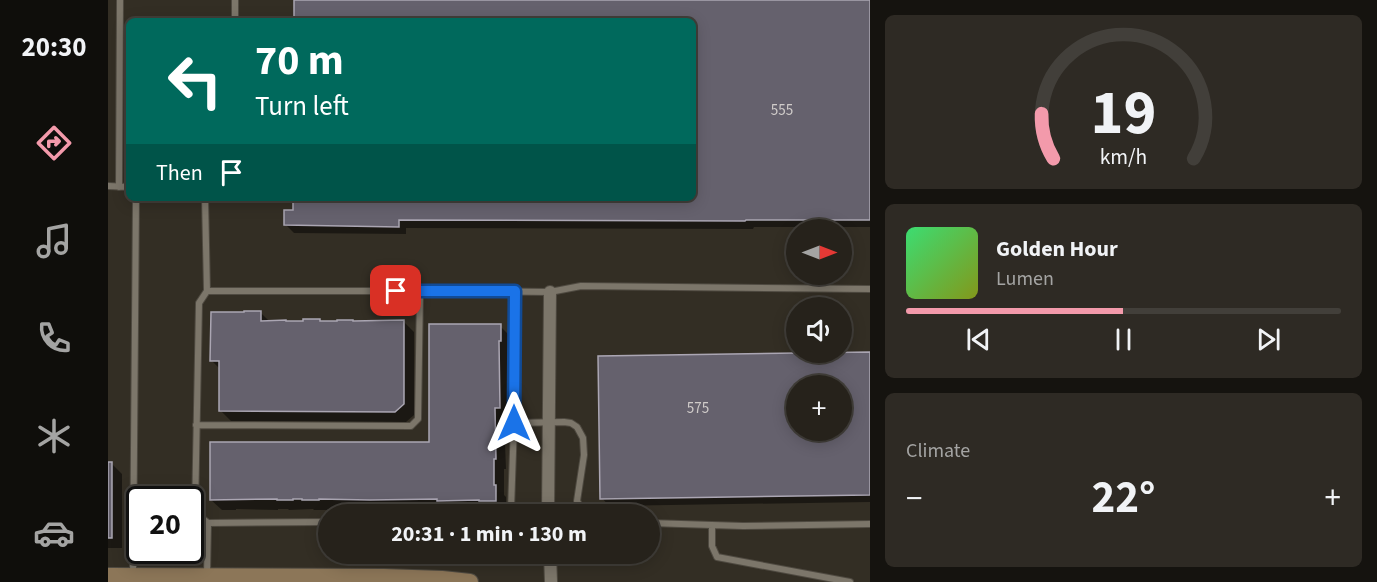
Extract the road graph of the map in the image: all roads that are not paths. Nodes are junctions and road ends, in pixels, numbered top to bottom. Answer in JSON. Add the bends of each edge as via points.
{"nodes":[{"id":1,"x":120,"y":0,"type":"edge"},
{"id":2,"x":235,"y":0,"type":"edge"},
{"id":3,"x":235,"y":18,"type":"edge"},
{"id":4,"x":108,"y":186,"type":"edge"},
{"id":5,"x":119,"y":187,"type":"junction"},
{"id":6,"x":126,"y":187,"type":"edge"},
{"id":7,"x":136,"y":201,"type":"edge"},
{"id":8,"x":205,"y":201,"type":"edge"},
{"id":9,"x":870,"y":289,"type":"edge"},
{"id":10,"x":207,"y":291,"type":"junction"},
{"id":11,"x":420,"y":291,"type":"junction"},
{"id":12,"x":515,"y":291,"type":"junction"},
{"id":13,"x":550,"y":292,"type":"junction"},
{"id":14,"x":548,"y":422,"type":"junction"},
{"id":15,"x":514,"y":423,"type":"junction"},
{"id":16,"x":196,"y":425,"type":"junction"},
{"id":17,"x":511,"y":504,"type":"edge"},
{"id":18,"x":548,"y":504,"type":"edge"},
{"id":19,"x":580,"y":504,"type":"edge"},
{"id":20,"x":318,"y":522,"type":"edge"},
{"id":21,"x":208,"y":524,"type":"junction"},
{"id":22,"x":660,"y":524,"type":"edge"},
{"id":23,"x":870,"y":524,"type":"edge"},
{"id":24,"x":712,"y":525,"type":"junction"},
{"id":25,"x":550,"y":564,"type":"edge"},
{"id":26,"x":108,"y":576,"type":"edge"},
{"id":27,"x":133,"y":576,"type":"junction"},
{"id":28,"x":207,"y":577,"type":"junction"},
{"id":29,"x":470,"y":582,"type":"edge"},
{"id":30,"x":551,"y":582,"type":"edge"},
{"id":31,"x":850,"y":582,"type":"edge"}],
"edges":[{"from":1,"to":5,"type":"lane"},
{"from":2,"to":3,"type":"lane"},
{"from":4,"to":5,"type":"lane"},
{"from":5,"to":6,"type":"lane"},
{"from":7,"to":27,"type":"lane"},
{"from":8,"to":10,"type":"lane"},
{"from":9,"to":13,"type":"lane","via":[[581,286]]},
{"from":10,"to":11,"type":"lane"},
{"from":10,"to":16,"type":"lane","via":[[199,303]]},
{"from":11,"to":12,"type":"lane"},
{"from":11,"to":16,"type":"lane","via":[[418,419],[411,426]]},
{"from":12,"to":13,"type":"lane"},
{"from":12,"to":15,"type":"lane"},
{"from":13,"to":14,"type":"street"},
{"from":14,"to":15,"type":"lane"},
{"from":14,"to":18,"type":"street"},
{"from":14,"to":19,"type":"lane","via":[[571,423],[583,438]]},
{"from":15,"to":17,"type":"lane"},
{"from":16,"to":21,"type":"lane","via":[[195,513]]},
{"from":20,"to":21,"type":"lane"},
{"from":21,"to":28,"type":"lane"},
{"from":22,"to":24,"type":"lane"},
{"from":23,"to":24,"type":"lane"},
{"from":24,"to":31,"type":"lane","via":[[712,546],[717,557]]},
{"from":25,"to":30,"type":"street"},
{"from":26,"to":27,"type":"main road"},
{"from":27,"to":28,"type":"main road"},
{"from":28,"to":29,"type":"main road","via":[[384,577]]}]}
